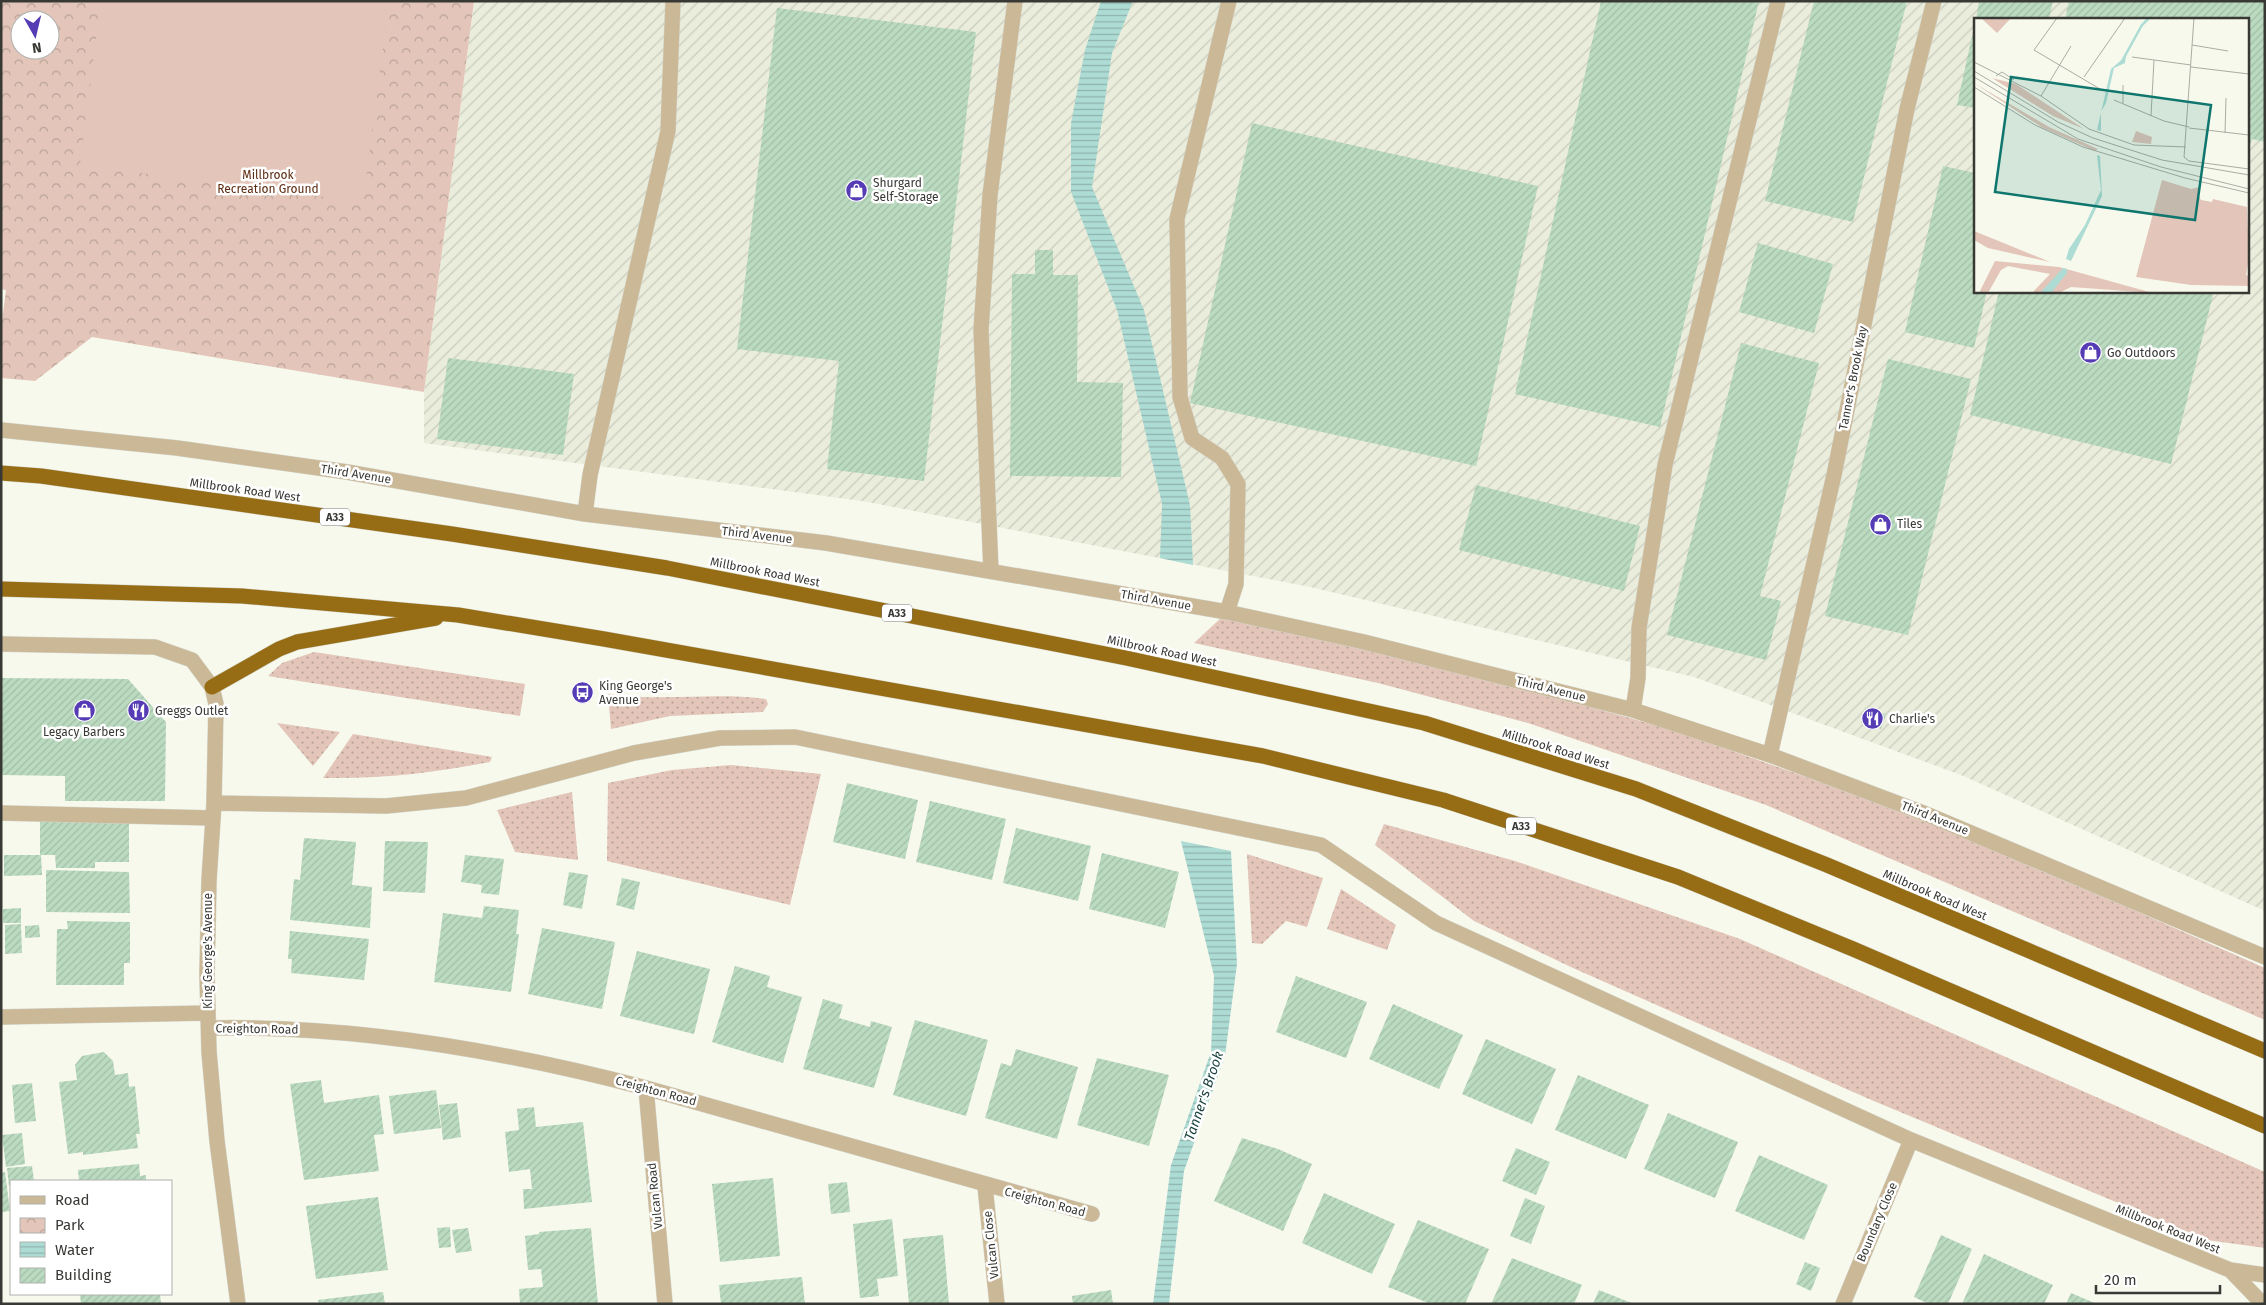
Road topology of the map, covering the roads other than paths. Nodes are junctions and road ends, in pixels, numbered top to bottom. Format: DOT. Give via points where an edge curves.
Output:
graph roads {
  1 [pos="673,1"];
  2 [pos="1015,1"];
  3 [pos="1229,1"];
  4 [pos="1778,1"];
  5 [pos="1934,1"];
  6 [pos="1,430"];
  7 [pos="1,473"];
  8 [pos="585,514"];
  9 [pos="991,571"];
  10 [pos="1,589"];
  11 [pos="1227,612"];
  12 [pos="458,615"];
  13 [pos="1,644"];
  14 [pos="212,687"];
  15 [pos="1633,710"];
  16 [pos="1770,755"];
  17 [pos="213,811"];
  18 [pos="1,813"];
  19 [pos="2265,957"];
  20 [pos="1,1017"];
  21 [pos="208,1020"];
  22 [pos="2265,1051"];
  23 [pos="646,1088"];
  24 [pos="2265,1126"];
  25 [pos="1910,1140"];
  26 [pos="985,1186"];
  27 [pos="1092,1214"];
  28 [pos="2230,1270"];
  29 [pos="2265,1274"];
  30 [pos="2265,1302"];
  31 [pos="238,1304"];
  32 [pos="665,1304"];
  33 [pos="996,1304"];
  34 [pos="1842,1304"];
  1 -- 8 [label="street" via="668,131 590,475"];
  2 -- 9 [label="street" via="990,195 981,330"];
  3 -- 11 [label="street" via="1177,219 1180,397 1192,438 1222,458 1238,484 1236,584"];
  4 -- 15 [label="street" via="1665,465 1639,628 1638,678"];
  5 -- 16 [label="street, Tanner's Brook Way" via="1907,109 1834,475"];
  6 -- 8 [label="street, Third Avenue" via="177,448 347,472"];
  7 -- 22 [label="highway, Millbrook Road West / A33" via="452,534 667,568 1126,658 1424,723 1636,789 1828,865"];
  8 -- 9 [label="street, Third Avenue" via="826,543"];
  9 -- 11 [label="street, Third Avenue"];
  10 -- 12 [label="highway, A33" via="242,596"];
  11 -- 15 [label="street, Third Avenue" via="1364,642"];
  12 -- 14 [label="highway" via="296,642"];
  12 -- 24 [label="highway, A33" via="604,638 1263,756 1443,800 1678,877"];
  13 -- 14 [label="street" via="155,647 192,660"];
  14 -- 17 [label="street, King George's Avenue" via="216,704"];
  15 -- 16 [label="street, Third Avenue"];
  16 -- 19 [label="street, Third Avenue" via="1926,814"];
  17 -- 18 [label="street, Millbrook Road West"];
  17 -- 21 [label="street, King George's Avenue" via="208,880"];
  17 -- 25 [label="street, Millbrook Road West" via="386,806 466,798 634,753 720,738 796,737 1321,845 1436,923"];
  20 -- 21 [label="street, Creighton Road"];
  21 -- 23 [label="street, Creighton Road" via="409,1040 492,1052"];
  21 -- 31 [label="street, King George's Avenue" via="217,1141"];
  23 -- 26 [label="street, Creighton Road"];
  23 -- 32 [label="street, Vulcan Road"];
  25 -- 28 [label="street, Millbrook Road West"];
  25 -- 34 [label="street, Boundary Close"];
  26 -- 27 [label="street, Creighton Road"];
  26 -- 33 [label="street, Vulcan Close"];
  28 -- 29 [label="street, Millbrook Road West"];
  28 -- 30 [label="street" via="2259,1300"];
}
